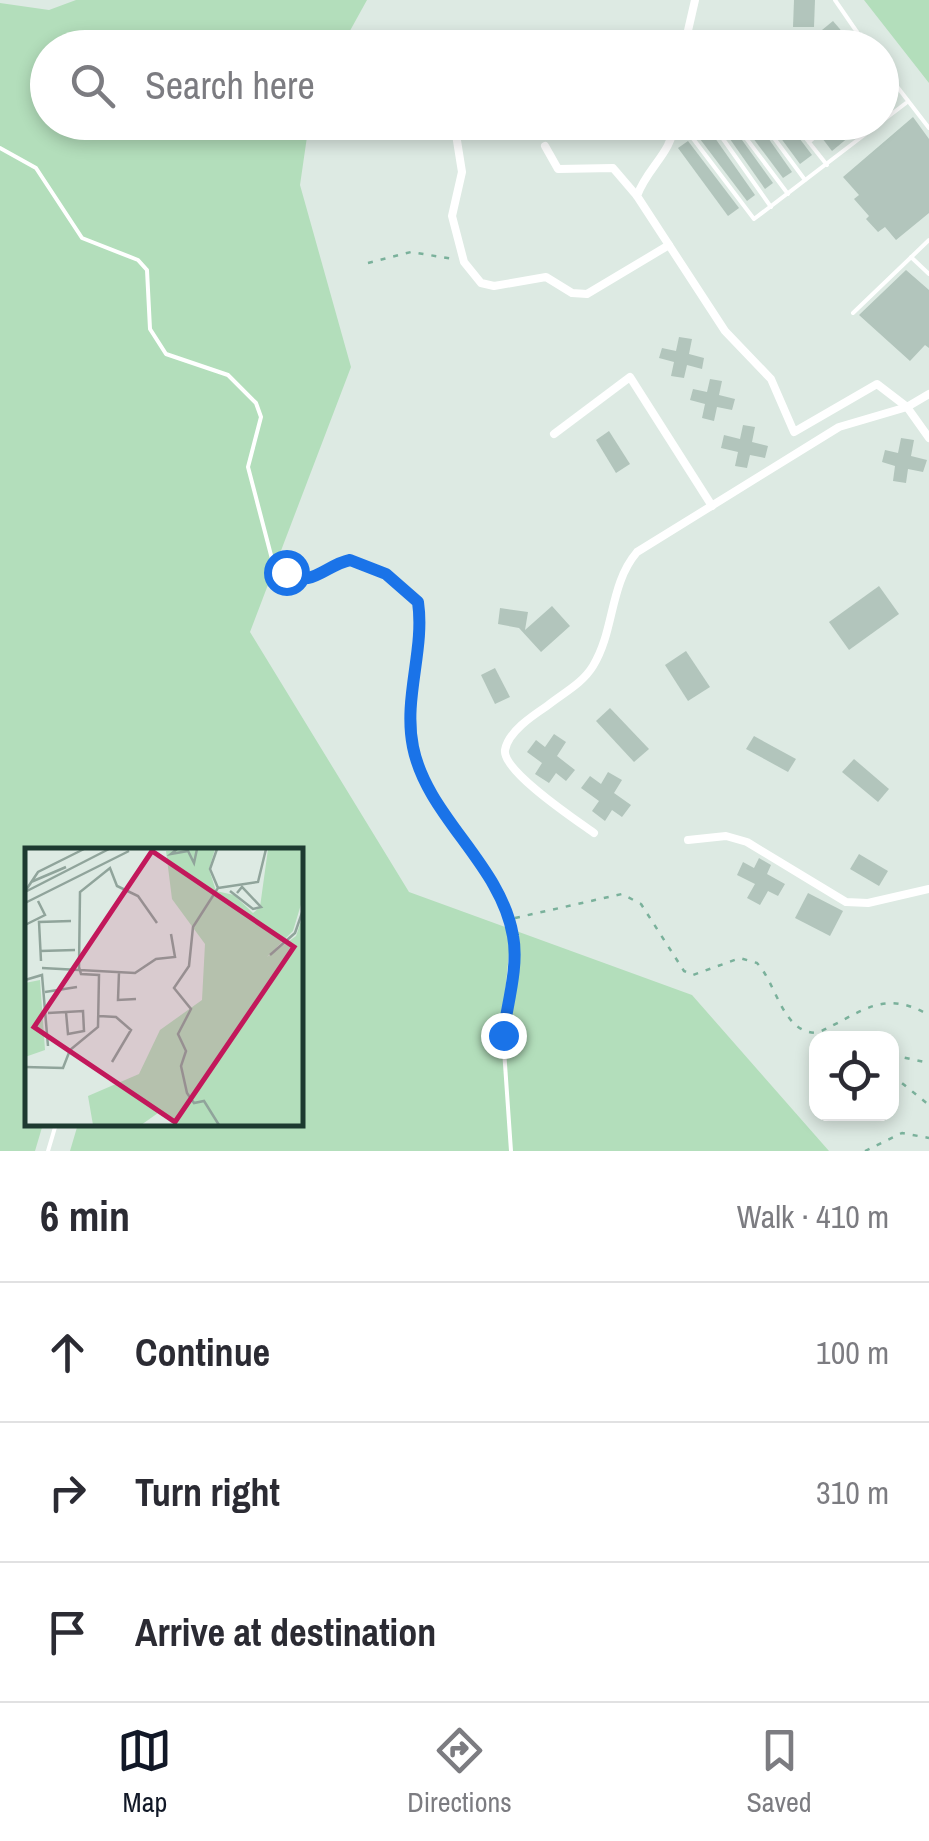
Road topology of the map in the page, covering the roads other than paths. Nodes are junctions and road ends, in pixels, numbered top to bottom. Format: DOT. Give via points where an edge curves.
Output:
graph roads {
  1 [pos="694,0"];
  2 [pos="835,0"];
  3 [pos="688,30"];
  4 [pos="856,30"];
  5 [pos="899,93"];
  6 [pos="906,104"];
  7 [pos="899,109"];
  8 [pos="929,128"];
  9 [pos="457,140"];
  10 [pos="671,140"];
  11 [pos="694,140"];
  12 [pos="724,140"];
  13 [pos="748,140"];
  14 [pos="776,140"];
  15 [pos="810,140"];
  16 [pos="860,140"];
  17 [pos="808,142"];
  18 [pos="544,146"];
  19 [pos="0,148"];
  20 [pos="826,166"];
  21 [pos="806,180"];
  22 [pos="788,194"];
  23 [pos="637,196"];
  24 [pos="771,206"];
  25 [pos="929,240"];
  26 [pos="669,245"];
  27 [pos="911,258"];
  28 [pos="929,274"];
  29 [pos="854,313"];
  30 [pos="929,394"];
  31 [pos="907,407"];
  32 [pos="554,434"];
  33 [pos="929,438"];
  34 [pos="712,506"];
  35 [pos="594,833"];
  36 [pos="688,840"];
  37 [pos="929,889"];
  38 [pos="55,1126"];
  39 [pos="48,1151"];
  40 [pos="510,1151"];
  1 -- 3 [label="street"];
  2 -- 4 [label="lane"];
  5 -- 6 [label="lane"];
  6 -- 7 [label="lane"];
  6 -- 8 [label="lane"];
  9 -- 26 [label="street" via="462,172 452,216 464,262 481,283 546,277 587,294"];
  10 -- 23 [label="street"];
  11 -- 24 [label="lane" via="754,220"];
  12 -- 24 [label="lane"];
  13 -- 22 [label="lane"];
  14 -- 21 [label="lane"];
  15 -- 17 [label="lane"];
  16 -- 20 [label="lane"];
  17 -- 20 [label="lane"];
  18 -- 23 [label="street" via="558,169 614,168"];
  19 -- 40 [label="lane" via="36,168 82,238 147,270 150,328 166,354 228,375 256,403 261,417 248,468 272,559 297,580 350,560 386,574 418,602 412,746 487,876 514,944 503,1035"];
  20 -- 21 [label="lane"];
  21 -- 22 [label="lane"];
  22 -- 24 [label="lane"];
  23 -- 26 [label="street"];
  25 -- 27 [label="lane"];
  26 -- 31 [label="street" via="724,331 771,380 794,432 877,384"];
  27 -- 28 [label="lane"];
  27 -- 29 [label="lane"];
  30 -- 31 [label="street"];
  31 -- 33 [label="street"];
  31 -- 34 [label="street" via="840,427"];
  32 -- 34 [label="street" via="630,377"];
  34 -- 35 [label="street" via="637,552 621,570 604,650 586,678 522,724 505,746 515,772"];
  36 -- 37 [label="street" via="726,836 747,842 846,902"];
  38 -- 39 [label="lane"];
}
